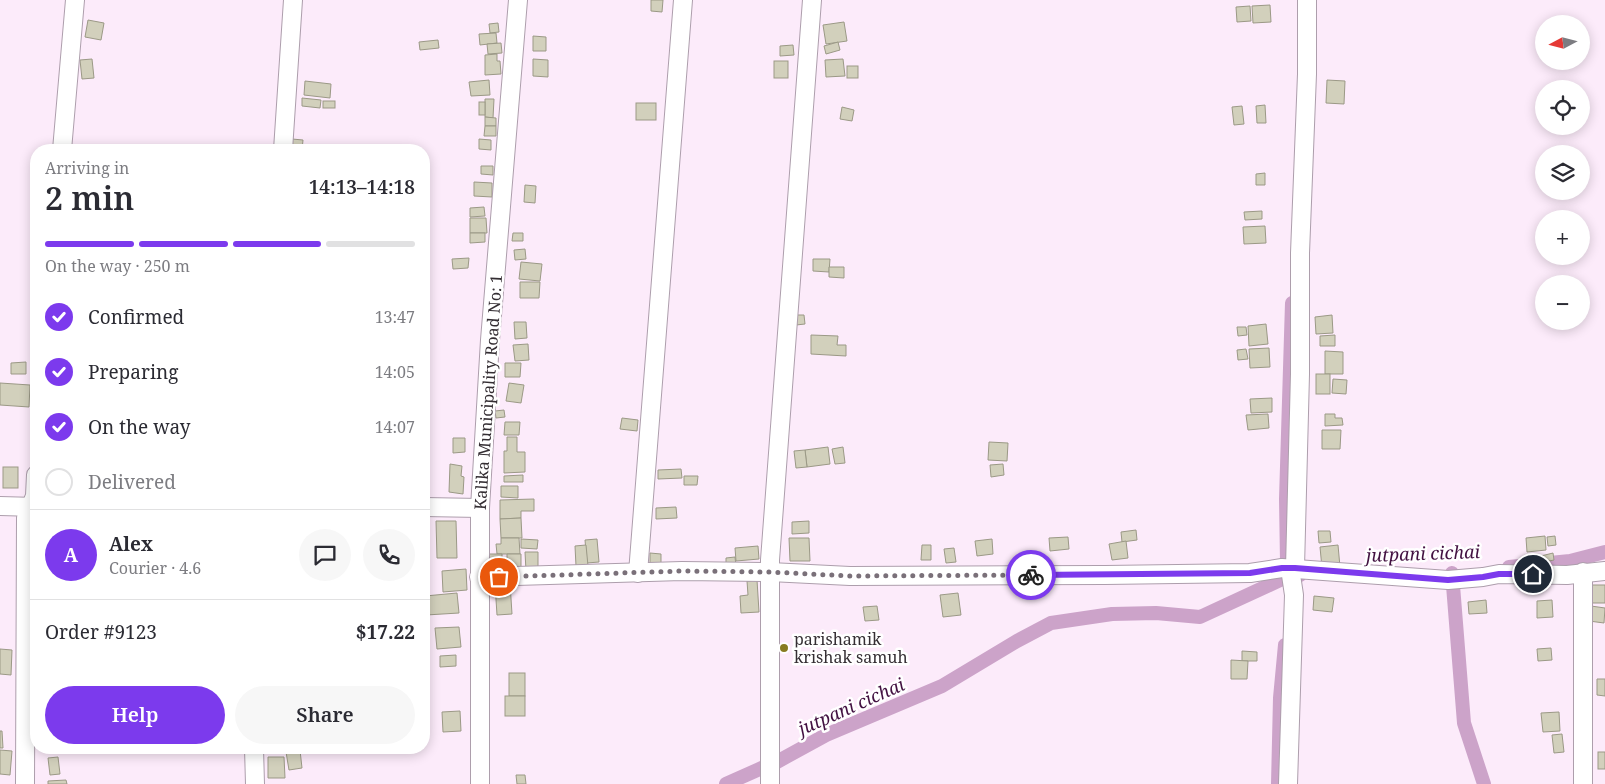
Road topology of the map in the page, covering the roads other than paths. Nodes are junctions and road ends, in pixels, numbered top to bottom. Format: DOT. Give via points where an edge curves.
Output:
graph roads {
  1 [pos="75,0"];
  2 [pos="293,0"];
  3 [pos="518,0"];
  4 [pos="682,0"];
  5 [pos="812,0"];
  6 [pos="1307,0"];
  7 [pos="63,144"];
  8 [pos="283,144"];
  9 [pos="0,506"];
  10 [pos="30,507"];
  11 [pos="430,507"];
  12 [pos="480,508"];
  13 [pos="30,512"];
  14 [pos="1289,568"];
  15 [pos="1605,571"];
  16 [pos="638,572"];
  17 [pos="770,572"];
  18 [pos="1584,572"];
  19 [pos="479,577"];
  20 [pos="254,754"];
  21 [pos="25,784"];
  22 [pos="254,784"];
  23 [pos="480,784"];
  24 [pos="770,784"];
  25 [pos="1288,784"];
  26 [pos="1583,784"];
  1 -- 7 [label="street"];
  2 -- 8 [label="street"];
  3 -- 12 [label="street, Kalika Municipality Road No: 1" via="490,340"];
  4 -- 16 [label="street"];
  5 -- 17 [label="street"];
  6 -- 14 [label="street" via="1300,374"];
  9 -- 10 [label="street"];
  11 -- 12 [label="street"];
  12 -- 19 [label="street, Kalika Municipality Road No: 1"];
  13 -- 21 [label="street" via="26,518"];
  14 -- 17 [label="street" via="1250,573 1105,575 850,576"];
  14 -- 18 [label="street" via="1448,580"];
  14 -- 25 [label="street" via="1294,594"];
  15 -- 18 [label="street"];
  16 -- 17 [label="street"];
  16 -- 19 [label="street"];
  17 -- 24 [label="street"];
  18 -- 26 [label="street"];
  19 -- 23 [label="street, Kalika Municipality Road No: 1"];
  20 -- 22 [label="street"];
}
